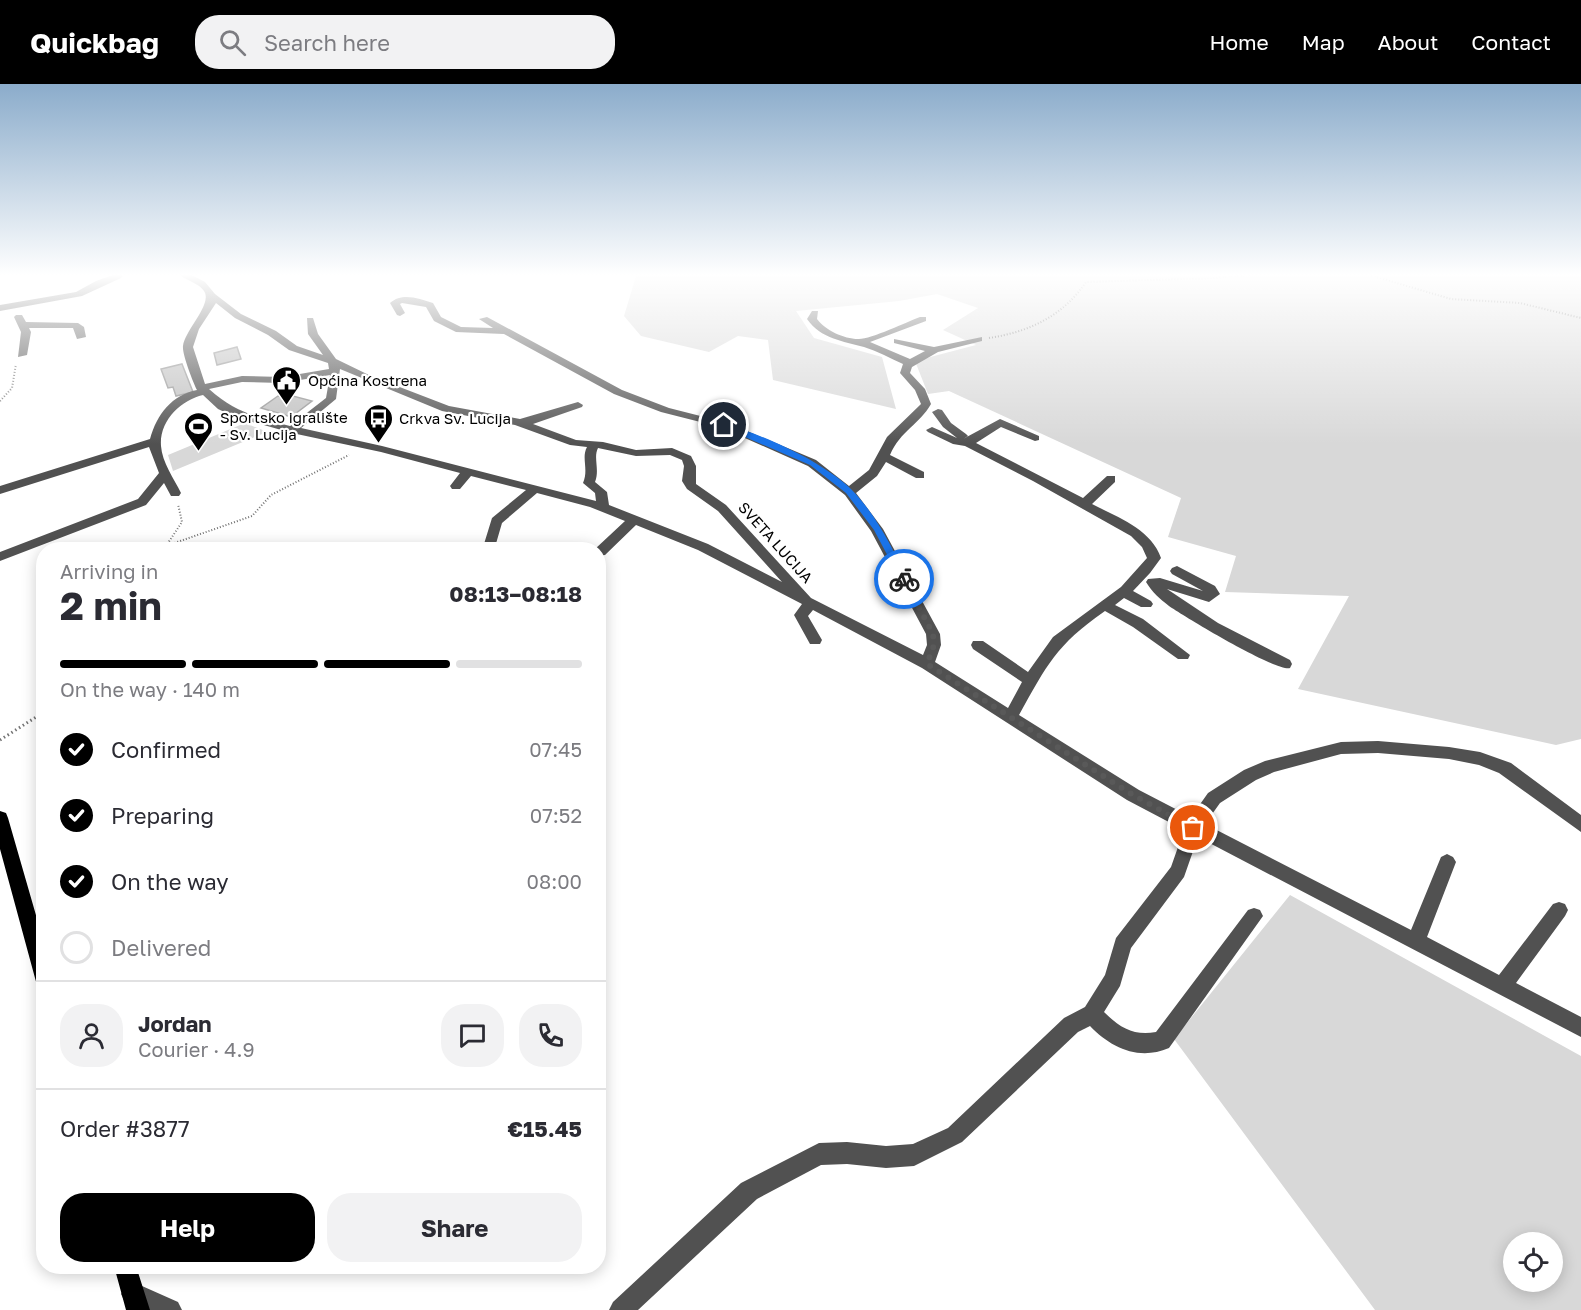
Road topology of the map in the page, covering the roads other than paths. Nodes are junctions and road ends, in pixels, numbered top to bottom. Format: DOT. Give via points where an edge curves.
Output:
graph roads {
  1 [pos="25,330"];
  2 [pos="80,330"];
  3 [pos="194,330"];
  4 [pos="266,330"];
  5 [pos="312,330"];
  6 [pos="469,330"];
  7 [pos="823,330"];
  8 [pos="893,330"];
  9 [pos="504,331"];
  10 [pos="81,337"];
  11 [pos="978,339"];
  12 [pos="898,341"];
  13 [pos="859,343"];
  14 [pos="934,350"];
  15 [pos="22,355"];
  16 [pos="910,363"];
  17 [pos="334,366"];
  18 [pos="203,390"];
  19 [pos="578,405"];
  20 [pos="938,412"];
  21 [pos="518,422"];
  22 [pos="292,430"];
  23 [pos="932,430"];
  24 [pos="1035,438"];
  25 [pos="155,441"];
  26 [pos="968,443"];
  27 [pos="595,444"];
  28 [pos="884,456"];
  29 [pos="468,471"];
  30 [pos="165,473"];
  31 [pos="920,475"];
  32 [pos="1113,484"];
  33 [pos="456,486"];
  34 [pos="0,489"];
  35 [pos="535,489"];
  36 [pos="849,492"];
  37 [pos="175,494"];
  38 [pos="1087,506"];
  39 [pos="603,507"];
  40 [pos="635,519"];
  41 [pos="39,542"];
  42 [pos="491,542"];
  43 [pos="36,543"];
  44 [pos="606,546"];
  45 [pos="0,557"];
  46 [pos="1177,571"];
  47 [pos="1139,576"];
  48 [pos="1153,582"];
  49 [pos="1123,592"];
  50 [pos="1146,604"];
  51 [pos="810,605"];
  52 [pos="1105,605"];
  53 [pos="815,640"];
  54 [pos="978,645"];
  55 [pos="1183,655"];
  56 [pos="927,664"];
  57 [pos="1286,664"];
  58 [pos="1030,681"];
  59 [pos="1011,716"];
  60 [pos="0,818"];
  61 [pos="1581,825"];
  62 [pos="1193,828"];
  63 [pos="1447,862"];
  64 [pos="1559,910"];
  65 [pos="1254,916"];
  66 [pos="1416,941"];
  67 [pos="36,949"];
  68 [pos="1503,985"];
  69 [pos="1092,1014"];
  70 [pos="1581,1027"];
  71 [pos="127,1274"];
  72 [pos="136,1302"];
  73 [pos="170,1310"];
  74 [pos="621,1310"];
  1 -- 15 [label="street"];
  2 -- 10 [label="street"];
  3 -- 18 [label="street" via="188,347"];
  4 -- 17 [label="street, SVETA LUCIJA" via="293,348"];
  5 -- 17 [label="street, SVETA LUCIJA"];
  6 -- 9 [label="street"];
  7 -- 13 [label="street"];
  8 -- 13 [label="street"];
  9 -- 36 [label="street" via="618,392 665,410 724,425 796,455"];
  11 -- 14 [label="street"];
  12 -- 14 [label="street"];
  13 -- 16 [label="street"];
  14 -- 16 [label="street"];
  16 -- 28 [label="street" via="905,373 920,389 926,404 891,439"];
  17 -- 18 [label="street" via="282,380 242,379"];
  17 -- 21 [label="street, SVETA LUCIJA" via="446,409"];
  17 -- 22 [label="street" via="328,404"];
  18 -- 22 [label="street, SVETA LUCIJA" via="238,416"];
  18 -- 25 [label="street" via="181,398 172,407"];
  19 -- 21 [label="street"];
  20 -- 26 [label="street"];
  21 -- 27 [label="street, SVETA LUCIJA" via="574,444"];
  22 -- 29 [label="street, SVETA LUCIJA"];
  23 -- 26 [label="street"];
  24 -- 26 [label="street" via="1000,422"];
  25 -- 30 [label="street"];
  25 -- 34 [label="street"];
  26 -- 38 [label="street"];
  27 -- 39 [label="street" via="590,453 593,473 589,483 601,492"];
  27 -- 51 [label="street, SVETA LUCIJA" via="636,453 681,454 690,466 691,486 722,508"];
  28 -- 31 [label="street"];
  28 -- 36 [label="street" via="873,473"];
  29 -- 33 [label="street"];
  29 -- 35 [label="street, SVETA LUCIJA"];
  30 -- 37 [label="street"];
  30 -- 41 [label="street" via="142,502"];
  32 -- 38 [label="street"];
  35 -- 39 [label="street, SVETA LUCIJA"];
  35 -- 42 [label="street" via="496,521"];
  36 -- 56 [label="street" via="878,529 933,634 934,645"];
  38 -- 47 [label="street" via="1146,542 1154,558"];
  39 -- 40 [label="street, SVETA LUCIJA"];
  40 -- 44 [label="street"];
  40 -- 51 [label="street, SVETA LUCIJA" via="703,547"];
  43 -- 45 [label="street"];
  46 -- 48 [label="street" via="1213,594 1198,596"];
  47 -- 48 [label="street"];
  47 -- 49 [label="street"];
  48 -- 57 [label="street" via="1209,623"];
  49 -- 50 [label="street"];
  49 -- 52 [label="street"];
  51 -- 53 [label="street" via="801,615"];
  51 -- 56 [label="street, SVETA LUCIJA"];
  52 -- 55 [label="street"];
  52 -- 58 [label="street" via="1046,652"];
  54 -- 58 [label="street"];
  56 -- 59 [label="street, SVETA LUCIJA"];
  58 -- 59 [label="street"];
  59 -- 62 [label="street, SVETA LUCIJA" via="1133,795"];
  60 -- 67 [label="main road"];
  61 -- 62 [label="street" via="1505,768 1449,753 1378,747 1317,753 1250,775 1215,798"];
  62 -- 66 [label="street, SVETA LUCIJA"];
  62 -- 69 [label="street" via="1178,872 1124,944 1113,979"];
  63 -- 66 [label="street"];
  64 -- 68 [label="street"];
  65 -- 69 [label="street" via="1162,1041 1144,1046 1122,1041"];
  66 -- 68 [label="street, SVETA LUCIJA"];
  68 -- 70 [label="street, SVETA LUCIJA"];
  69 -- 74 [label="street" via="1071,1025 955,1135 914,1155 819,1154 749,1191"];
  71 -- 72 [label="main road"];
  72 -- 73 [label="street"];
}
